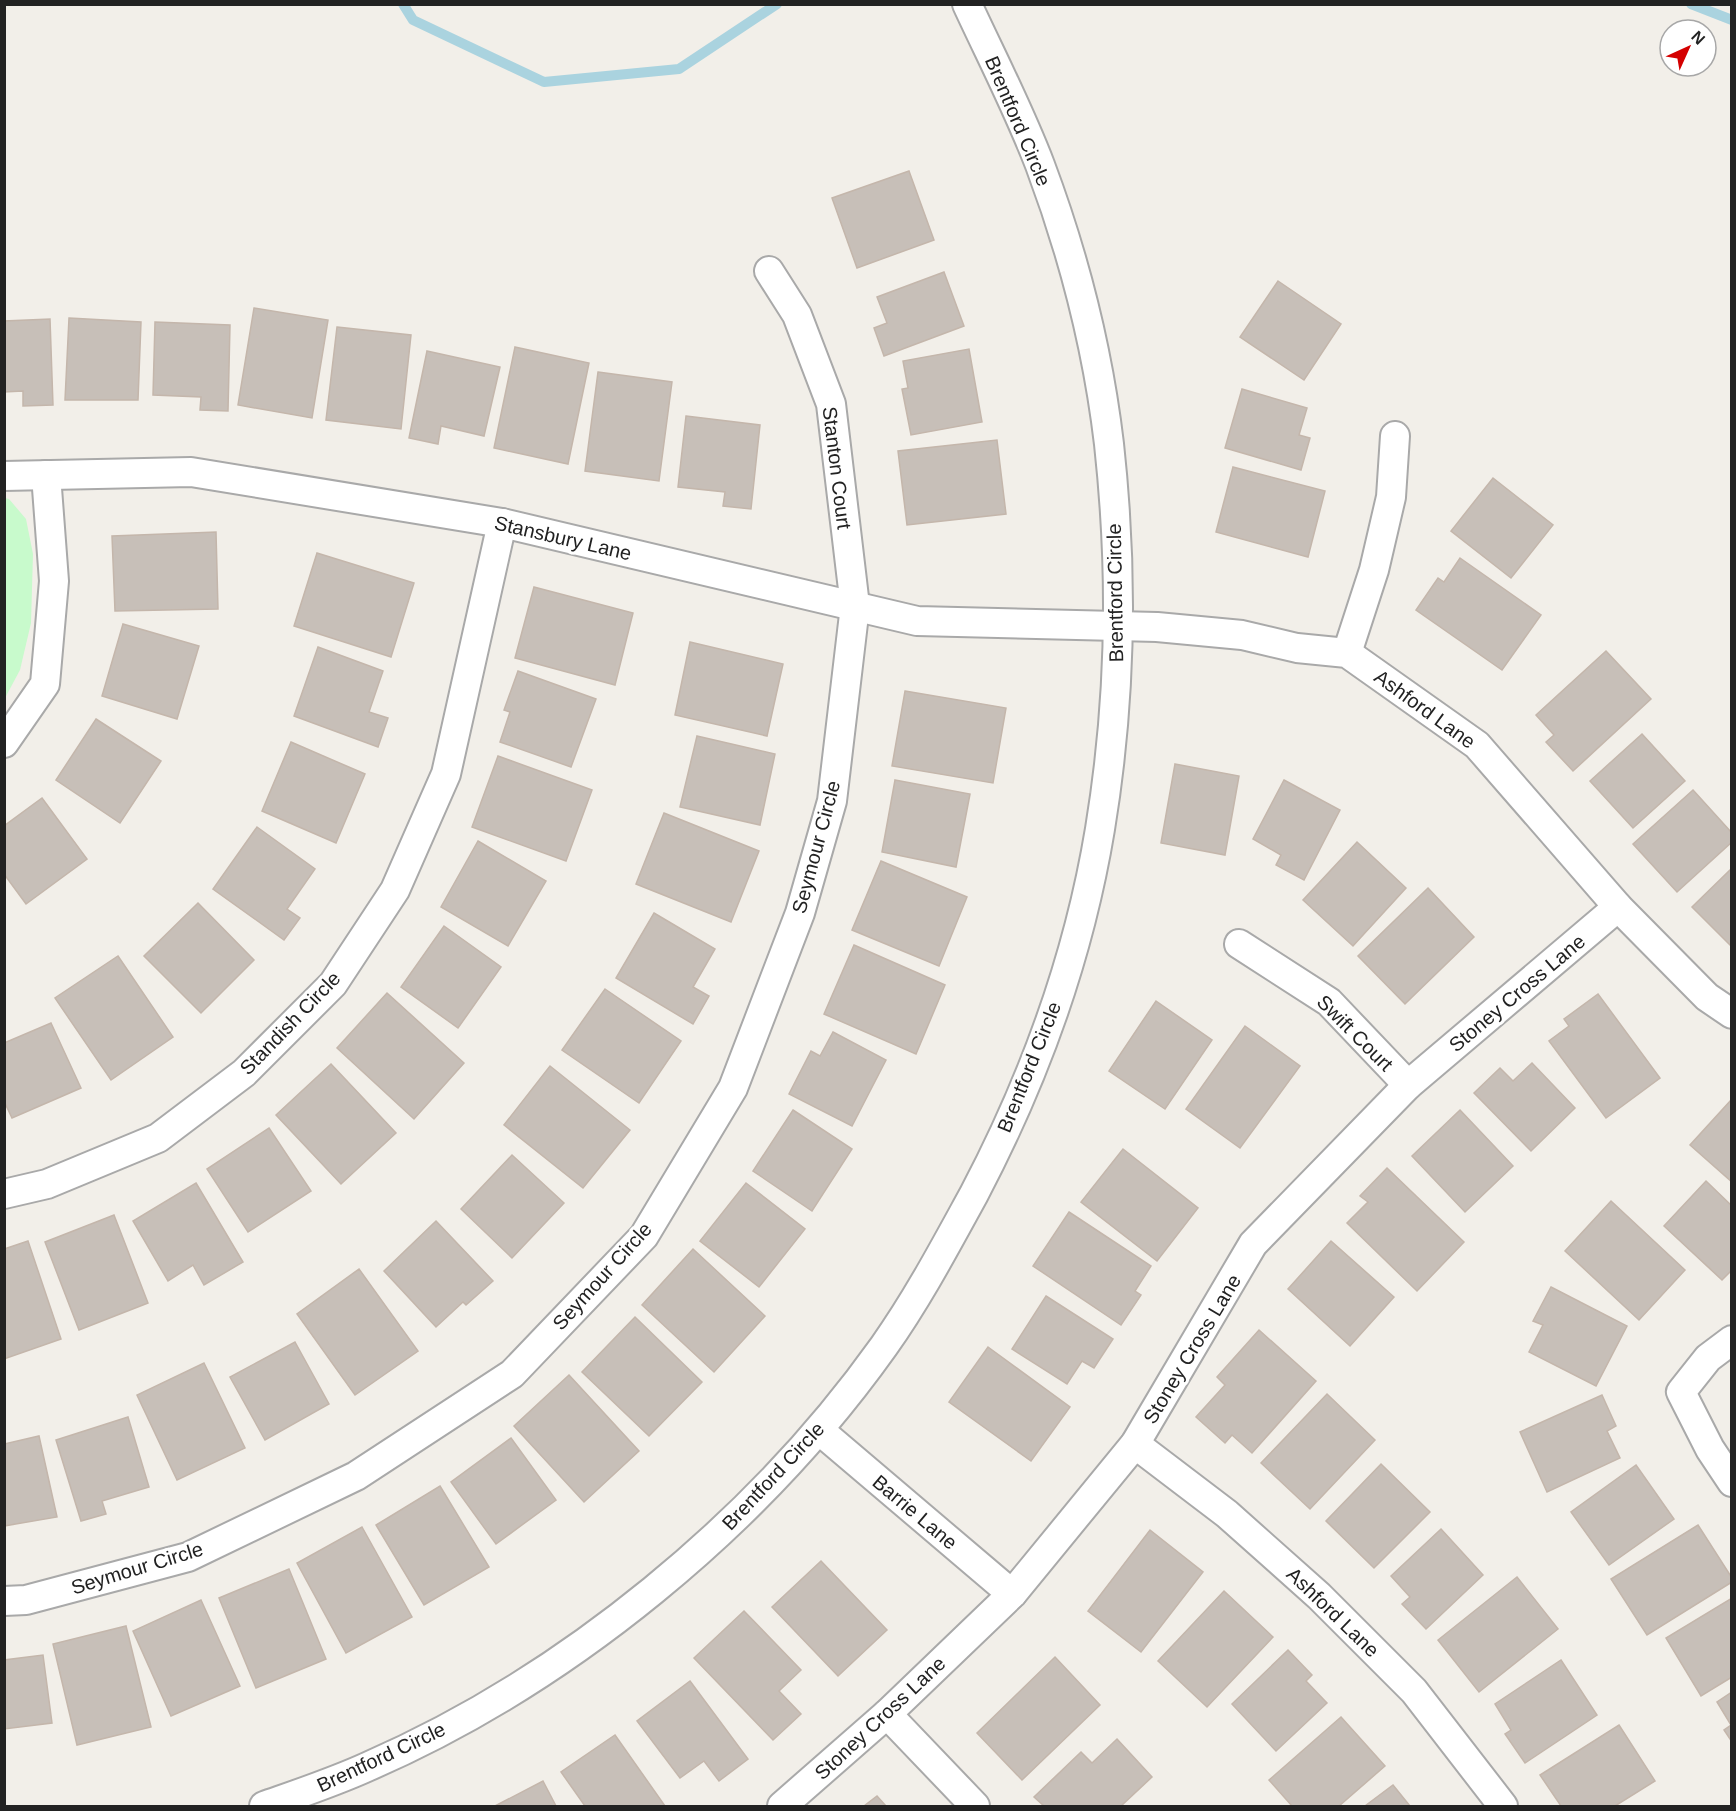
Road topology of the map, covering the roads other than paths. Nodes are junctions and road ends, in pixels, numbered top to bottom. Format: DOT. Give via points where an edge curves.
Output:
graph roads {
  1 [pos="967,4"];
  2 [pos="769,271"];
  3 [pos="1395,436"];
  4 [pos="46,475"];
  5 [pos="4,476"];
  6 [pos="502,523"];
  7 [pos="855,606"];
  8 [pos="1118,626"];
  9 [pos="1347,653"];
  10 [pos="4,743"];
  11 [pos="1618,907"];
  12 [pos="1239,945"];
  13 [pos="1731,1014"];
  14 [pos="1407,1085"];
  15 [pos="4,1194"];
  16 [pos="1731,1340"];
  17 [pos="819,1430"];
  18 [pos="1135,1444"];
  19 [pos="1731,1482"];
  20 [pos="1012,1594"];
  21 [pos="4,1601"];
  22 [pos="887,1714"];
  23 [pos="264,1806"];
  24 [pos="782,1806"];
  25 [pos="975,1806"];
  26 [pos="1503,1806"];
  1 -- 8 [label="street, Brentford Circle" via="1040,166 1071,262 1108,441"];
  2 -- 7 [label="street, Stanton Court" via="797,315 831,404"];
  3 -- 9 [label="street" via="1388,508 1374,570"];
  4 -- 5 [label="street, Stansbury Lane"];
  4 -- 6 [label="street, Stansbury Lane" via="191,472"];
  4 -- 10 [label="street" via="54,581 45,684"];
  6 -- 7 [label="street, Stansbury Lane"];
  6 -- 15 [label="street, Standish Circle" via="446,774 395,890 333,984 244,1073 158,1138 47,1184"];
  7 -- 8 [label="street, Stansbury Lane" via="917,621"];
  7 -- 21 [label="street, Seymour Circle" via="832,801 800,913 733,1088 644,1236 512,1374 356,1476 188,1557 26,1600"];
  8 -- 9 [label="street, Ashford Lane" via="1242,635 1297,648"];
  8 -- 17 [label="street, Brentford Circle" via="1116,685 1099,836 1053,1013 1016,1107 943,1252 885,1344"];
  9 -- 11 [label="street, Ashford Lane" via="1477,745"];
  11 -- 13 [label="street, Ashford Lane" via="1707,997"];
  11 -- 14 [label="street, Stoney Cross Lane"];
  12 -- 14 [label="street, Swift Court" via="1329,1002"];
  14 -- 18 [label="street, Stoney Cross Lane" via="1254,1244"];
  16 -- 19 [label="street" via="1708,1358 1681,1392"];
  17 -- 20 [label="street, Barrie Lane"];
  17 -- 23 [label="street, Brentford Circle" via="703,1549 617,1618 535,1675 455,1723 368,1767"];
  18 -- 20 [label="street, Stoney Cross Lane"];
  18 -- 26 [label="street, Ashford Lane" via="1227,1514 1319,1596 1414,1691"];
  20 -- 22 [label="street, Stoney Cross Lane"];
  22 -- 24 [label="street, Stoney Cross Lane"];
  22 -- 25 [label="street"];
}
